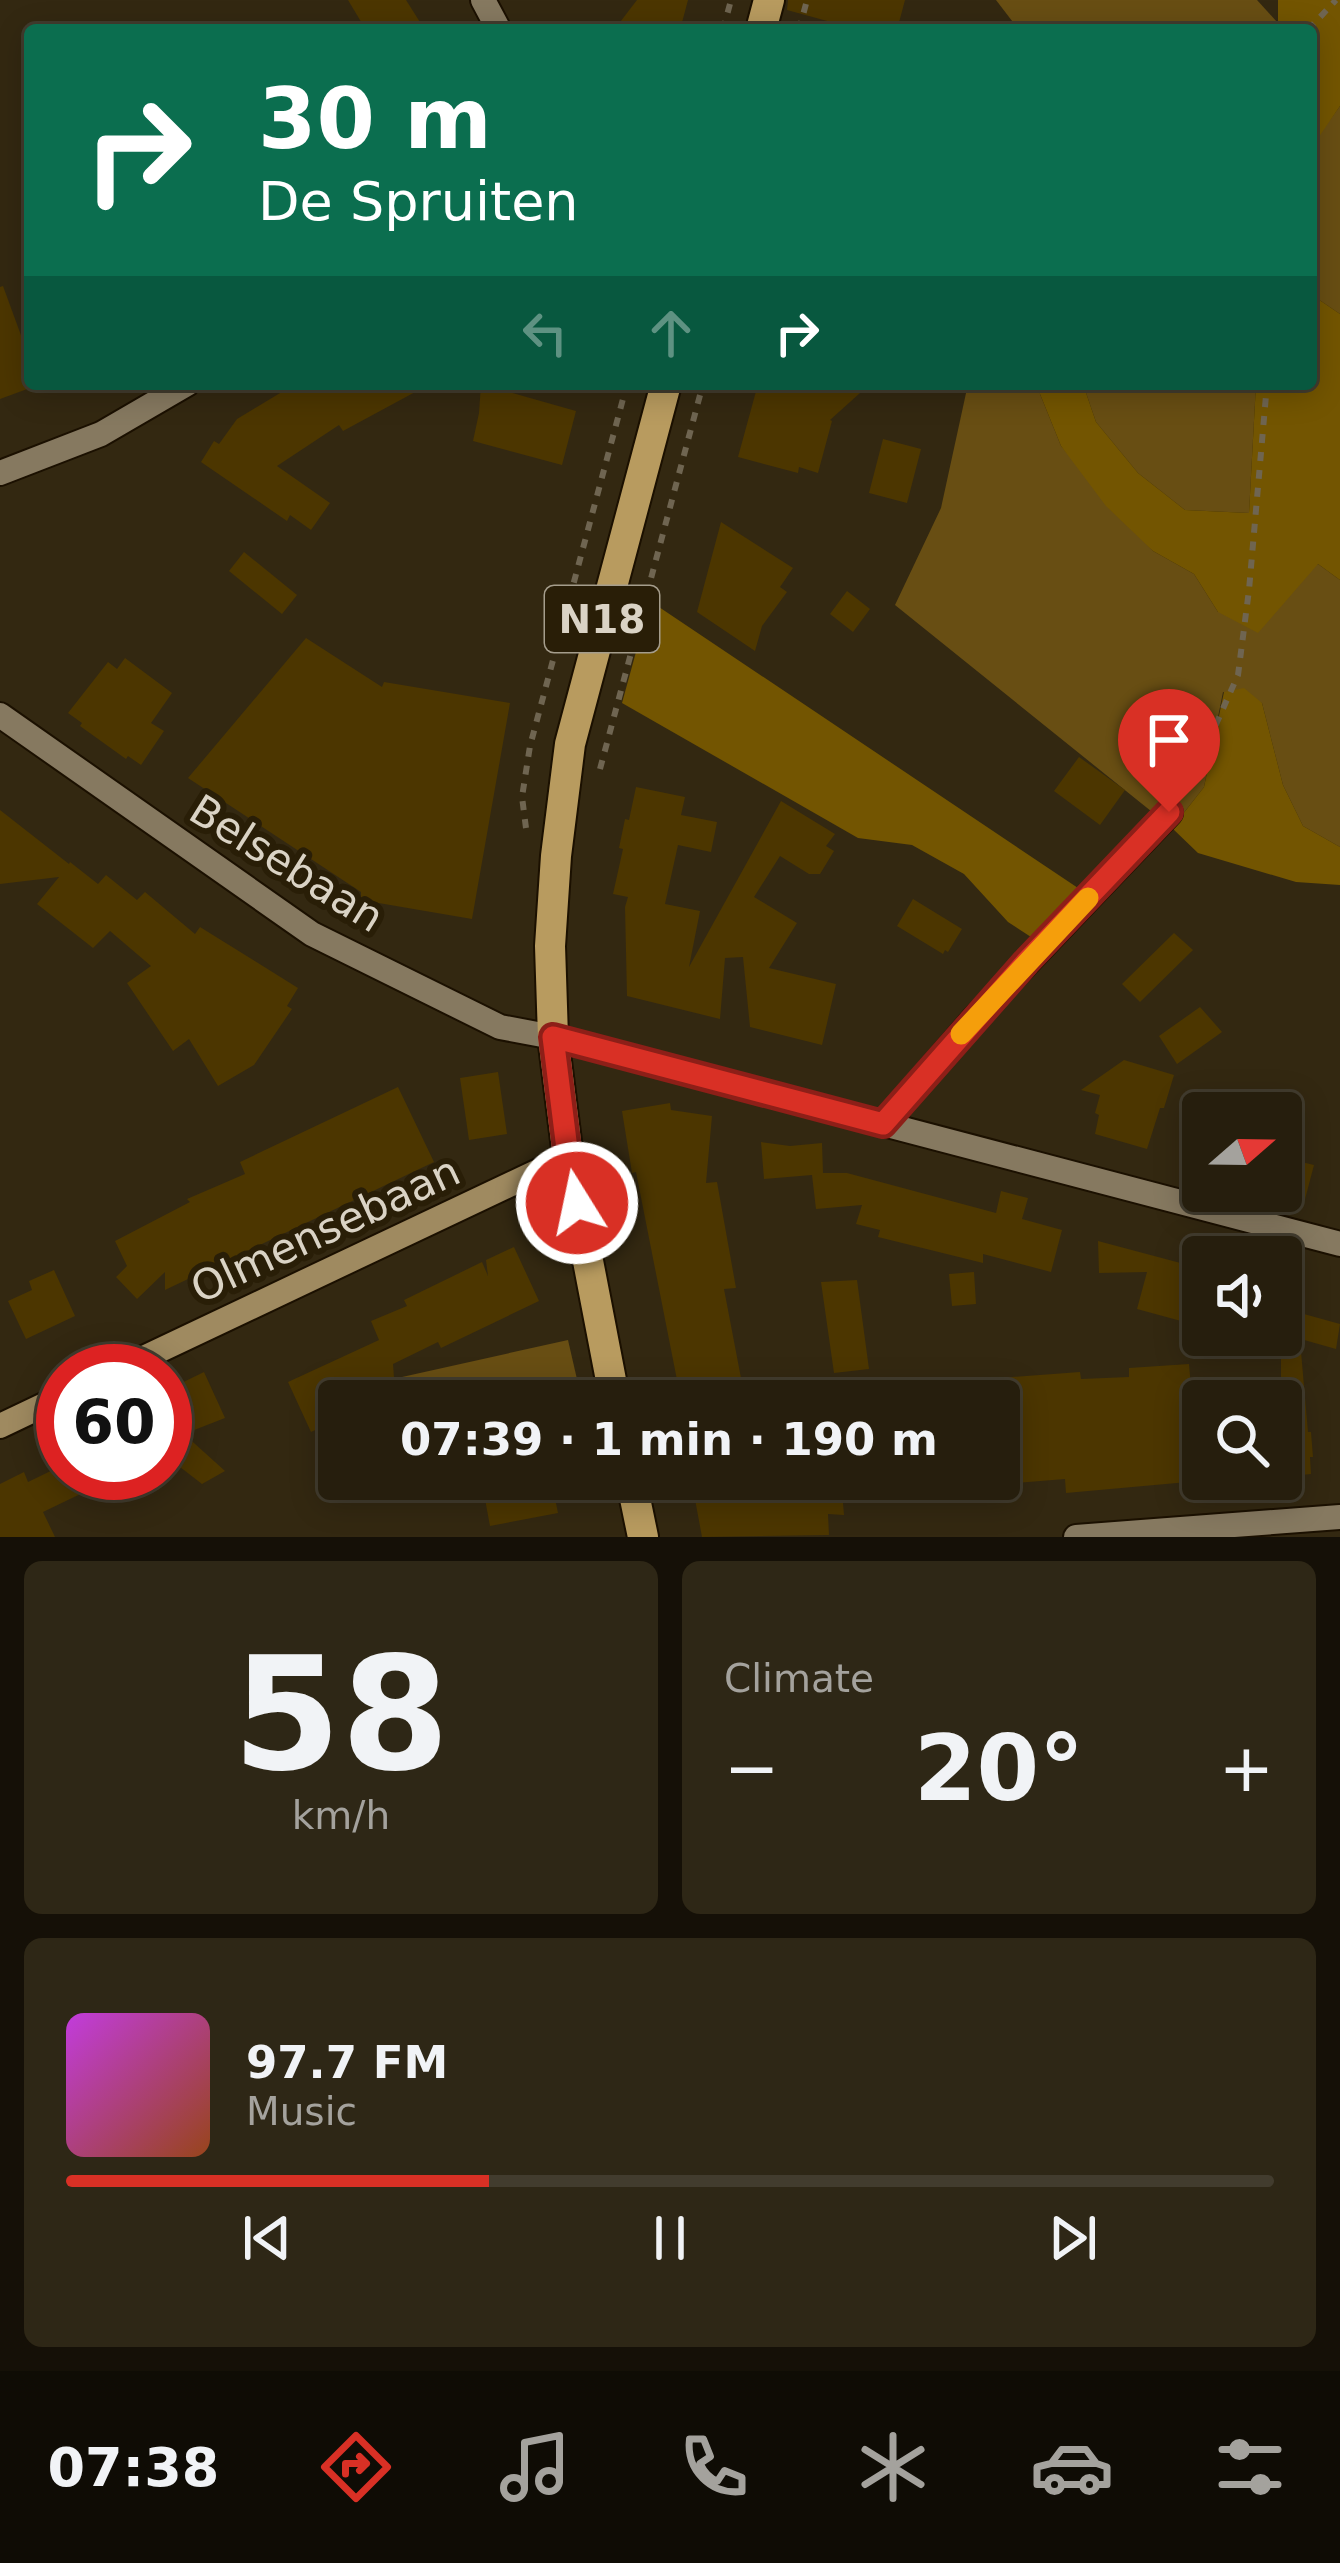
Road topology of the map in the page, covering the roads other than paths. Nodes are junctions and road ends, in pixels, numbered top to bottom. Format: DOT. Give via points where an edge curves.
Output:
graph roads {
  1 [pos="177,390"];
  2 [pos="664,390"];
  3 [pos="0,473"];
  4 [pos="0,715"];
  5 [pos="1169,812"];
  6 [pos="553,1037"];
  7 [pos="883,1124"];
  8 [pos="568,1157"];
  9 [pos="1340,1244"];
  10 [pos="173,1344"];
  11 [pos="611,1380"];
  12 [pos="36,1409"];
  13 [pos="0,1426"];
  14 [pos="635,1500"];
  15 [pos="1340,1517"];
  16 [pos="643,1537"];
  17 [pos="1076,1537"];
  1 -- 3 [label="street" via="100,434"];
  2 -- 6 [label="main road, N18" via="570,744 551,923"];
  4 -- 6 [label="street, Belsebaan" via="311,934 500,1027"];
  5 -- 7 [label="street"];
  6 -- 7 [label="street, Belsebaan"];
  6 -- 8 [label="main road, N18"];
  7 -- 9 [label="street, Belsebaan"];
  8 -- 10 [label="street, Olmensebaan"];
  8 -- 11 [label="main road, N18"];
  12 -- 13 [label="street"];
  14 -- 16 [label="main road"];
  15 -- 17 [label="street"];
}
